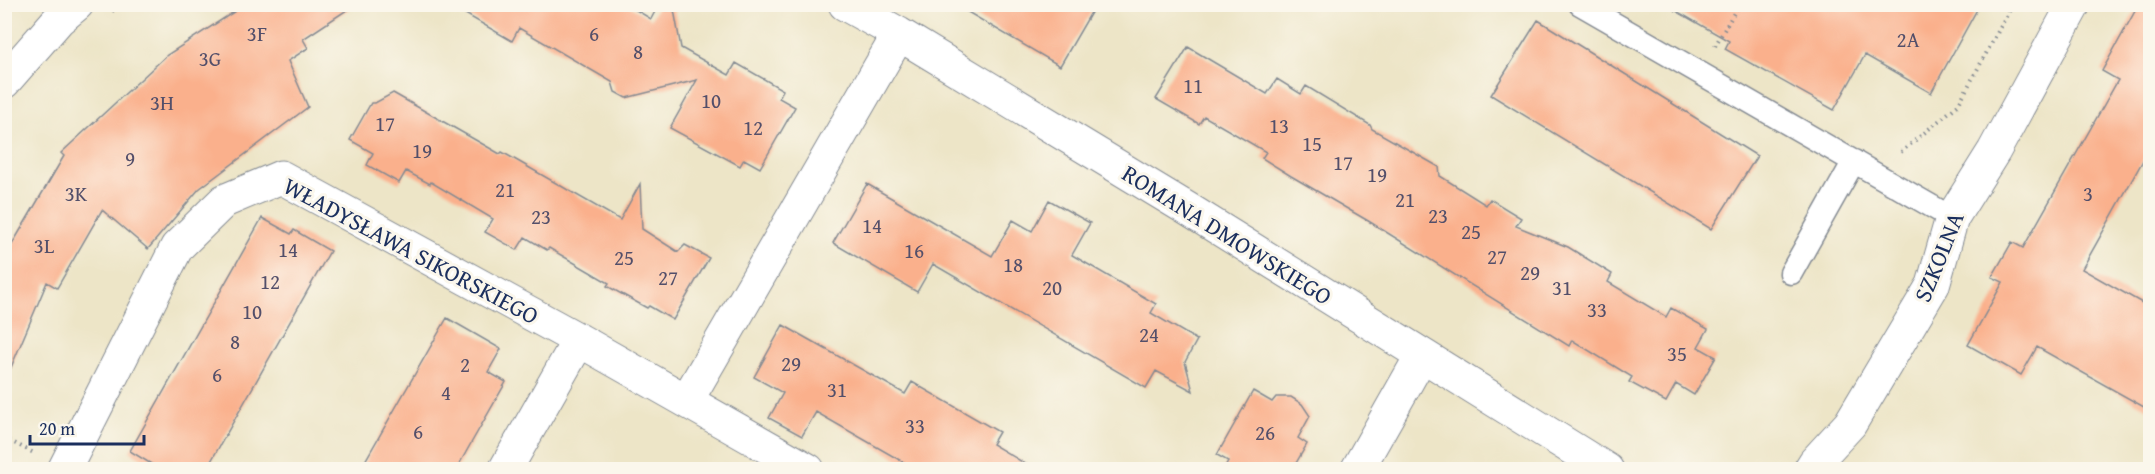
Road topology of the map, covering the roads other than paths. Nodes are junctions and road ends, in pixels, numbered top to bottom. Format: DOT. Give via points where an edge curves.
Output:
graph roads {
  1 [pos="77,4"];
  2 [pos="845,4"];
  3 [pos="1580,4"];
  4 [pos="2074,4"];
  5 [pos="899,34"];
  6 [pos="4,82"];
  7 [pos="1854,161"];
  8 [pos="1952,218"];
  9 [pos="1791,273"];
  10 [pos="579,340"];
  11 [pos="1422,355"];
  12 [pos="687,400"];
  13 [pos="64,470"];
  14 [pos="505,470"];
  15 [pos="808,470"];
  16 [pos="1357,470"];
  17 [pos="1607,470"];
  18 [pos="1810,470"];
  1 -- 6 [label="street"];
  2 -- 5 [label="street, ROMANA DMOWSKIEGO"];
  3 -- 7 [label="lane"];
  4 -- 8 [label="street, SZKOLNA" via="1994,151"];
  5 -- 11 [label="street, ROMANA DMOWSKIEGO"];
  5 -- 12 [label="street"];
  7 -- 8 [label="lane"];
  7 -- 9 [label="lane"];
  8 -- 18 [label="street, SZKOLNA" via="1933,285 1850,423"];
  10 -- 12 [label="street, WŁADYSŁAWA SIKORSKIEGO"];
  10 -- 13 [label="street, WŁADYSŁAWA SIKORSKIEGO" via="281,177 224,201 177,247"];
  10 -- 14 [label="street"];
  11 -- 16 [label="street"];
  11 -- 17 [label="street, ROMANA DMOWSKIEGO"];
  12 -- 15 [label="street, WŁADYSŁAWA SIKORSKIEGO"];
}
